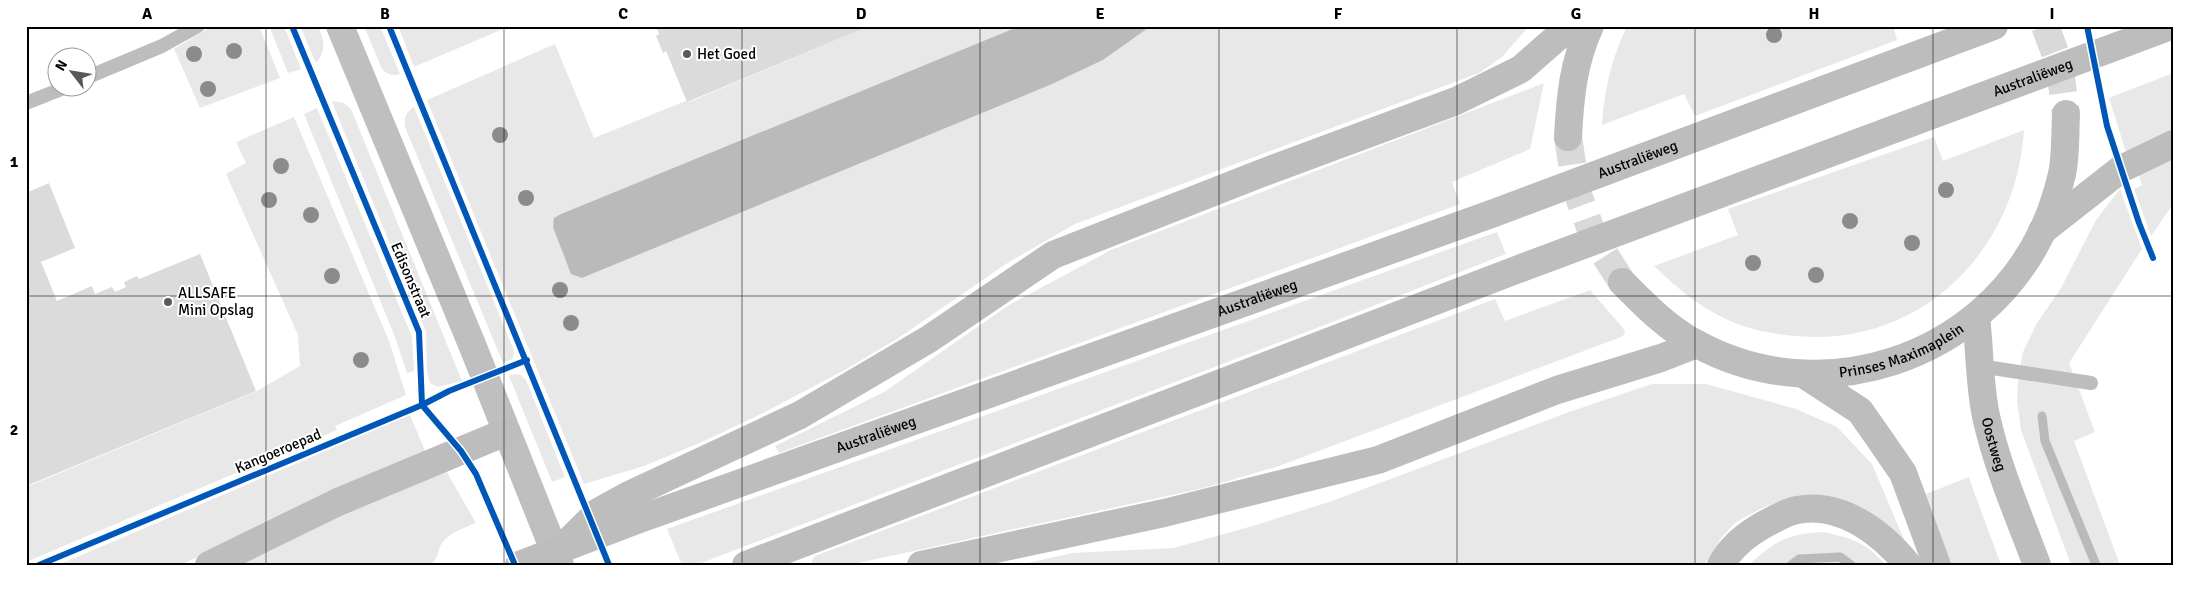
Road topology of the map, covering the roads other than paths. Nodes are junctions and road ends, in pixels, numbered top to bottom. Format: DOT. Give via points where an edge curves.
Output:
graph roads {
  1 [pos="198,26"];
  2 [pos="340,26"];
  3 [pos="1570,26"];
  4 [pos="1590,26"];
  5 [pos="1994,26"];
  6 [pos="2171,26"];
  7 [pos="98,74"];
  8 [pos="48,94"];
  9 [pos="26,103"];
  10 [pos="2066,114"];
  11 [pos="1568,137"];
  12 [pos="2173,144"];
  13 [pos="2042,231"];
  14 [pos="1622,282"];
  15 [pos="1976,317"];
  16 [pos="1697,344"];
  17 [pos="1979,366"];
  18 [pos="1805,375"];
  19 [pos="2091,383"];
  20 [pos="506,432"];
  21 [pos="561,556"];
  22 [pos="210,565"];
  23 [pos="520,565"];
  24 [pos="746,565"];
  25 [pos="921,565"];
  26 [pos="1721,565"];
  27 [pos="1908,565"];
  28 [pos="1937,565"];
  29 [pos="2038,565"];
  1 -- 7 [label="lane" via="162,46"];
  2 -- 20 [label="street"];
  3 -- 21 [label="main road" via="1522,69 1456,101 1053,255 929,339 800,415 598,512"];
  4 -- 11 [label="main road" via="1582,42 1570,89"];
  5 -- 21 [label="main road, Australiëweg" via="1494,213 637,520"];
  6 -- 24 [label="main road, Australiëweg" via="1516,270"];
  8 -- 9 [label="lane"];
  10 -- 13 [label="main road, Prinses Maximaplein" via="2062,174"];
  12 -- 13 [label="main road" via="2120,169"];
  13 -- 15 [label="main road, Prinses Maximaplein" via="2014,278"];
  14 -- 16 [label="main road, Prinses Maximaplein" via="1656,317"];
  15 -- 17 [label="main road, Oostweg"];
  15 -- 18 [label="main road, Prinses Maximaplein" via="1924,350 1908,356 1866,370"];
  16 -- 18 [label="main road, Prinses Maximaplein" via="1731,360 1767,370"];
  16 -- 25 [label="main road" via="1558,390 1378,460 1164,512"];
  17 -- 19 [label="lane"];
  17 -- 29 [label="main road, Oostweg" via="1993,444"];
  18 -- 28 [label="main road" via="1860,412 1881,441 1903,473"];
  20 -- 21 [label="street"];
  20 -- 22 [label="main road" via="338,502"];
  21 -- 23 [label="main road, Australiëweg"];
  26 -- 27 [label="main road" via="1728,552 1750,532 1796,510 1817,508 1851,518 1874,532"];
}
